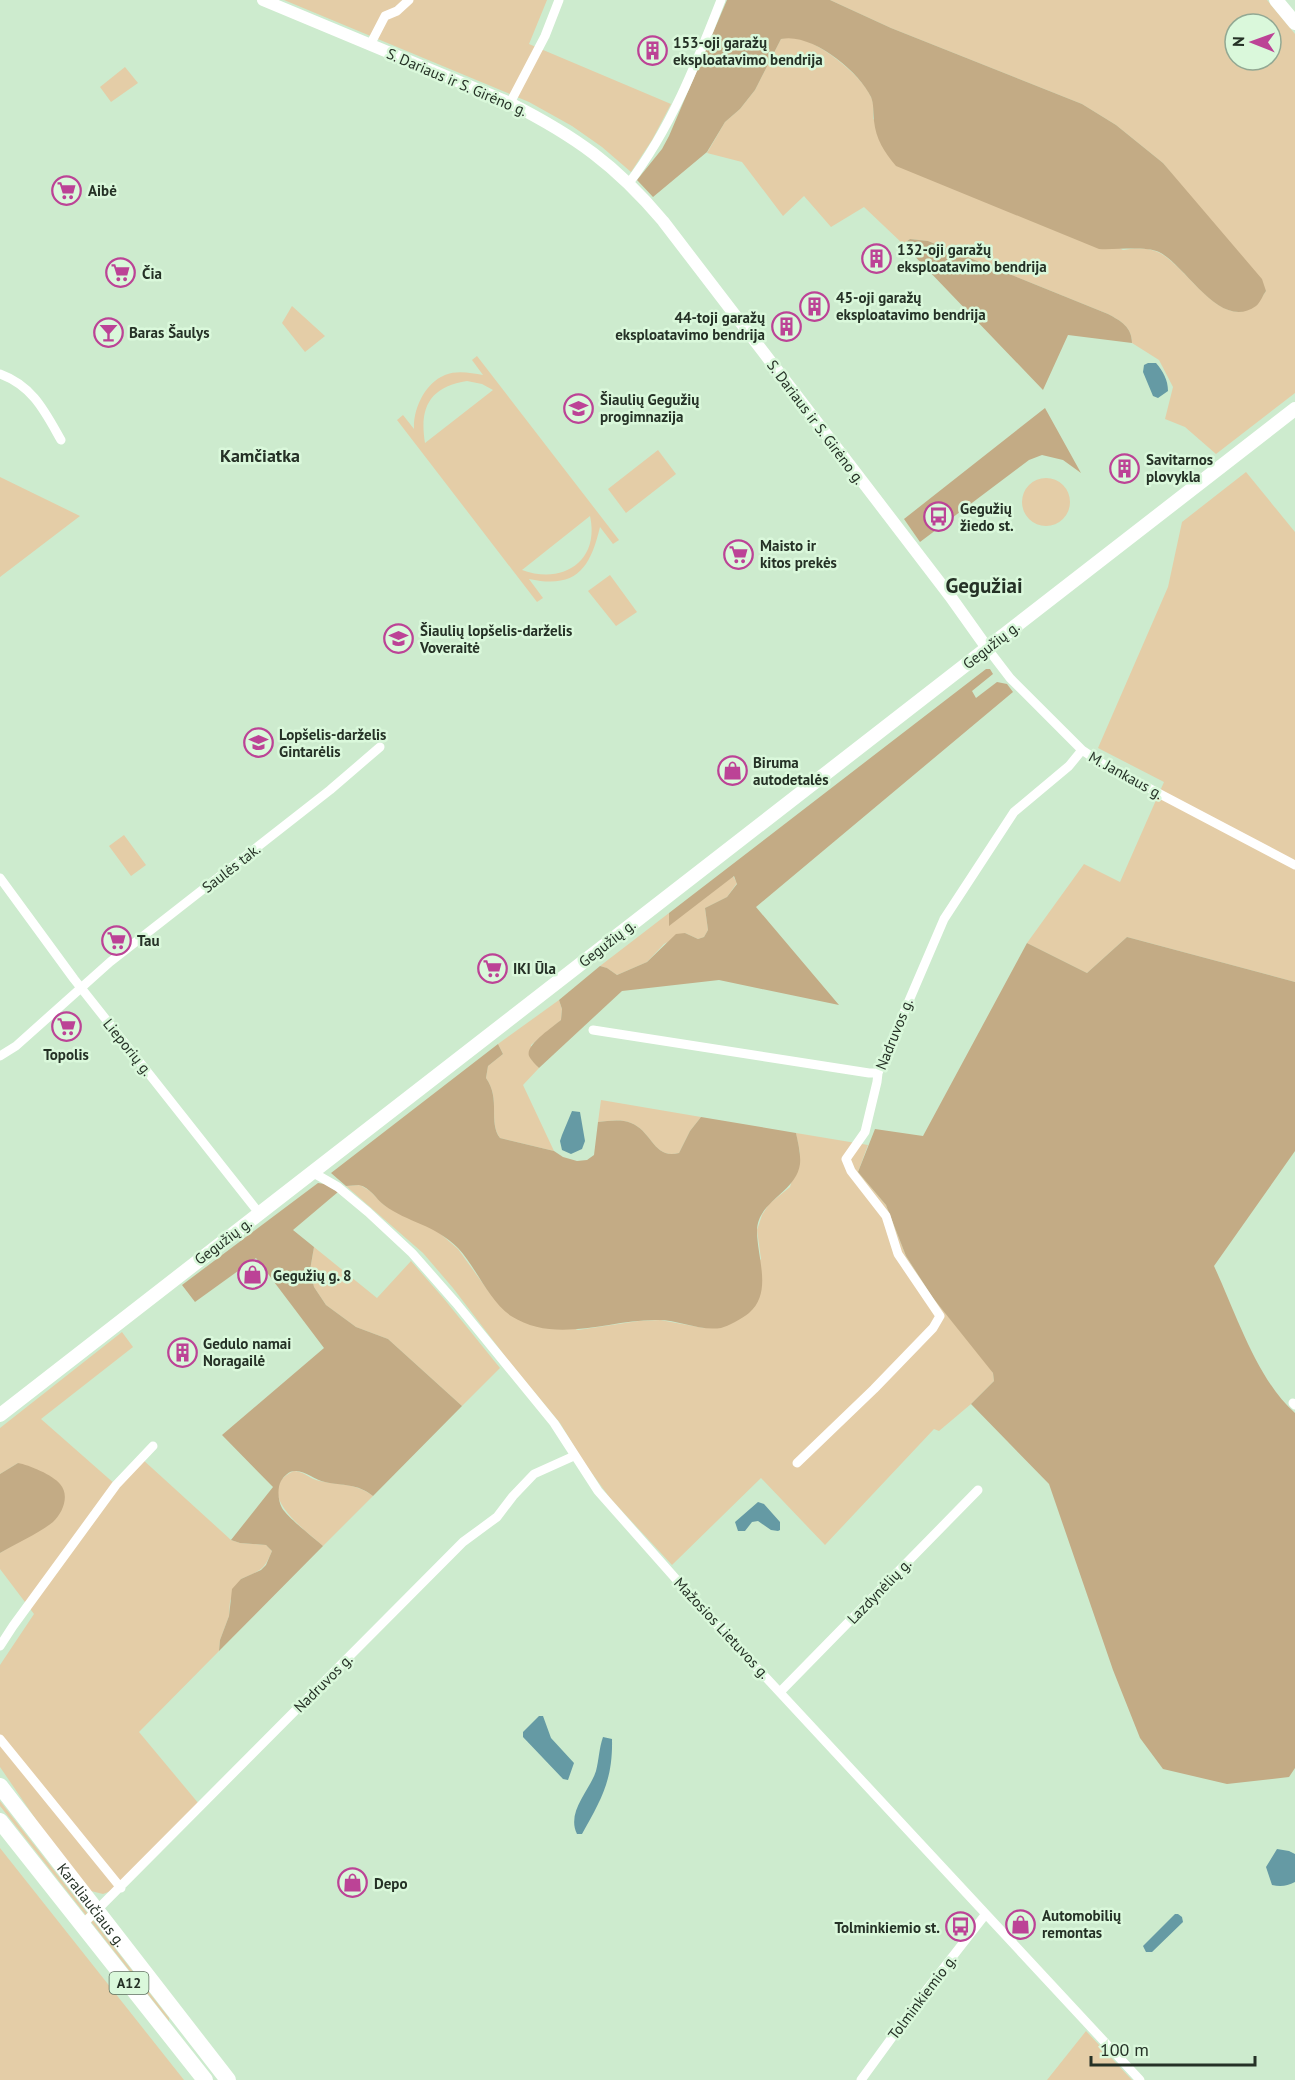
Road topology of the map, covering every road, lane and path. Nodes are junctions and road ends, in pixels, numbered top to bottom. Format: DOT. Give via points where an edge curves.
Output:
graph roads {
  1 [pos="262,0"];
  2 [pos="409,0"];
  3 [pos="559,0"];
  4 [pos="721,0"];
  5 [pos="1276,0"];
  6 [pos="1295,23"];
  7 [pos="370,45"];
  8 [pos="510,103"];
  9 [pos="629,183"];
  10 [pos="0,374"];
  11 [pos="1295,410"];
  12 [pos="61,440"];
  13 [pos="987,648"];
  14 [pos="380,747"];
  15 [pos="1082,750"];
  16 [pos="1295,865"];
  17 [pos="0,878"];
  18 [pos="81,989"];
  19 [pos="593,1029"];
  20 [pos="0,1056"];
  21 [pos="878,1073"];
  22 [pos="312,1172"];
  23 [pos="260,1214"];
  24 [pos="0,1415"];
  25 [pos="153,1446"];
  26 [pos="574,1456"];
  27 [pos="797,1463"];
  28 [pos="978,1490"];
  29 [pos="0,1646"];
  30 [pos="781,1691"];
  31 [pos="0,1739"];
  32 [pos="0,1786"];
  33 [pos="0,1821"];
  34 [pos="121,1888"];
  35 [pos="96,1911"];
  36 [pos="985,1915"];
  37 [pos="82,1925"];
  38 [pos="205,2080"];
  39 [pos="228,2080"];
  40 [pos="861,2080"];
  41 [pos="1140,2080"];
  1 -- 7 [label="street, S. Dariaus ir S. Girėno g."];
  2 -- 7 [label="street" via="398,11 385,16"];
  3 -- 8 [label="street"];
  4 -- 9 [label="street" via="675,109"];
  5 -- 6 [label="main road"];
  7 -- 8 [label="street, S. Dariaus ir S. Girėno g."];
  8 -- 9 [label="street, S. Dariaus ir S. Girėno g." via="576,140"];
  9 -- 13 [label="street, S. Dariaus ir S. Girėno g." via="663,221"];
  10 -- 12 [label="street" via="32,393"];
  11 -- 13 [label="main road, Gegužių g."];
  13 -- 15 [label="street, M. Jankaus g." via="1002,671"];
  13 -- 22 [label="main road, Gegužių g."];
  14 -- 18 [label="street, Saulės tak."];
  15 -- 16 [label="street, M. Jankaus g."];
  15 -- 21 [label="street, Nadruvos g." via="1069,766 1014,812 944,919"];
  17 -- 18 [label="street, Lieporių g."];
  18 -- 20 [label="street, Saulės tak."];
  18 -- 23 [label="street, Lieporių g."];
  19 -- 21 [label="street"];
  21 -- 27 [label="street, Nadruvos g." via="865,1132 846,1159 886,1216 898,1254 940,1316 933,1328"];
  22 -- 23 [label="main road, Gegužių g."];
  22 -- 26 [label="street, Mažosios Lietuvos g." via="338,1187 412,1253 554,1423"];
  23 -- 24 [label="main road, Gegužių g."];
  25 -- 29 [label="street" via="116,1485"];
  26 -- 30 [label="street, Mažosios Lietuvos g." via="606,1500"];
  26 -- 34 [label="street, Nadruvos g." via="534,1474 497,1516 463,1542"];
  28 -- 30 [label="street, Lazdynėlių g."];
  30 -- 36 [label="street, Mažosios Lietuvos g."];
  31 -- 34 [label="street"];
  32 -- 35 [label="highway, Karaliaučiaus g. / A12"];
  33 -- 37 [label="highway, Karaliaučiaus g. / A12"];
  34 -- 35 [label="street, Nadruvos g."];
  35 -- 37 [label="street, Nadruvos g."];
  35 -- 39 [label="highway, Karaliaučiaus g. / A12"];
  36 -- 40 [label="street, Tolminkiemio g."];
  36 -- 41 [label="street, Mažosios Lietuvos g."];
  37 -- 38 [label="highway, Karaliaučiaus g. / A12"];
}
